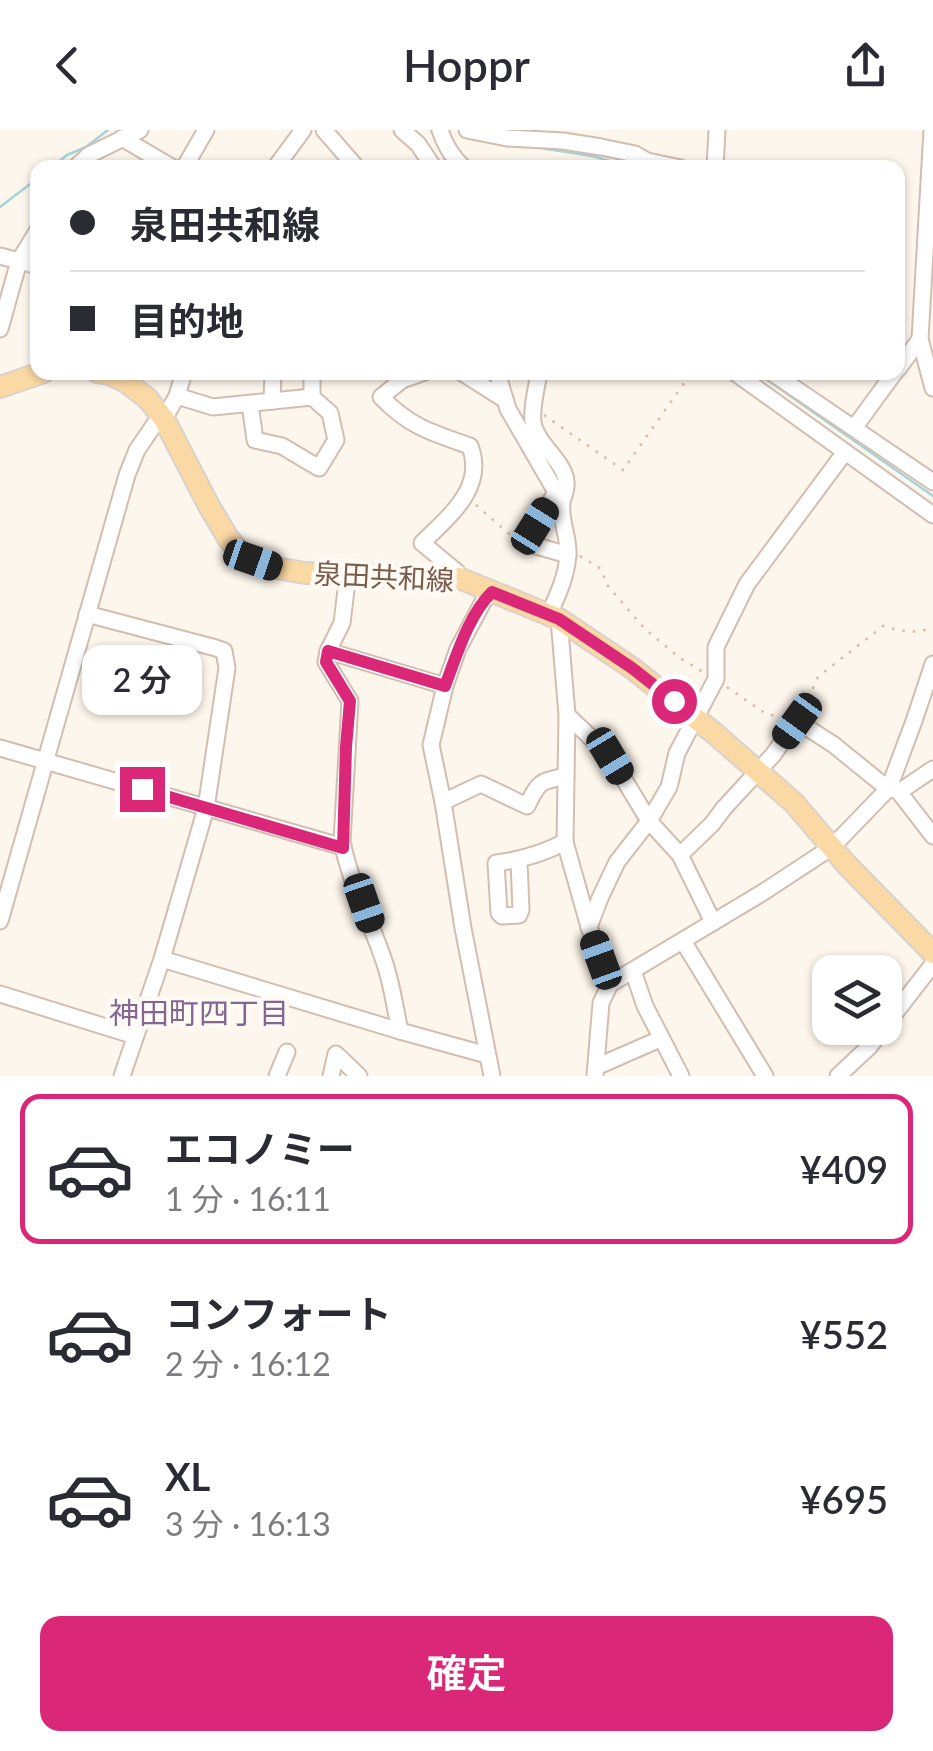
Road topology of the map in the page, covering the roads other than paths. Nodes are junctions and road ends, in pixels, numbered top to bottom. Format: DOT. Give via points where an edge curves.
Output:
graph roads {
  1 [pos="140,130"];
  2 [pos="206,130"];
  3 [pos="302,130"];
  4 [pos="324,130"];
  5 [pos="402,130"];
  6 [pos="440,130"];
  7 [pos="467,130"];
  8 [pos="717,130"];
  9 [pos="932,130"];
  10 [pos="122,138"];
  11 [pos="84,160"];
  12 [pos="159,160"];
  13 [pos="189,160"];
  14 [pos="281,160"];
  15 [pos="350,160"];
  16 [pos="429,160"];
  17 [pos="456,160"];
  18 [pos="644,160"];
  19 [pos="716,160"];
  20 [pos="30,243"];
  21 [pos="0,256"];
  22 [pos="19,262"];
  23 [pos="30,264"];
  24 [pos="0,329"];
  25 [pos="920,340"];
  26 [pos="905,359"];
  27 [pos="30,377"];
  28 [pos="122,380"];
  29 [pos="182,380"];
  30 [pos="272,380"];
  31 [pos="312,380"];
  32 [pos="395,380"];
  33 [pos="474,380"];
  34 [pos="499,380"];
  35 [pos="539,380"];
  36 [pos="745,380"];
  37 [pos="783,380"];
  38 [pos="889,380"];
  39 [pos="0,387"];
  40 [pos="933,388"];
  41 [pos="178,396"];
  42 [pos="312,397"];
  43 [pos="505,400"];
  44 [pos="272,401"];
  45 [pos="250,404"];
  46 [pos="164,419"];
  47 [pos="854,428"];
  48 [pos="845,452"];
  49 [pos="933,482"];
  50 [pos="560,493"];
  51 [pos="933,515"];
  52 [pos="568,552"];
  53 [pos="345,575"];
  54 [pos="459,578"];
  55 [pos="492,592"];
  56 [pos="87,614"];
  57 [pos="554,617"];
  58 [pos="328,651"];
  59 [pos="932,674"];
  60 [pos="445,686"];
  61 [pos="568,716"];
  62 [pos="695,718"];
  63 [pos="0,748"];
  64 [pos="46,761"];
  65 [pos="933,770"];
  66 [pos="758,772"];
  67 [pos="566,776"];
  68 [pos="894,790"];
  69 [pos="443,802"];
  70 [pos="206,808"];
  71 [pos="649,821"];
  72 [pos="933,836"];
  73 [pos="565,842"];
  74 [pos="832,847"];
  75 [pos="343,848"];
  76 [pos="680,854"];
  77 [pos="519,861"];
  78 [pos="0,920"];
  79 [pos="713,922"];
  80 [pos="589,928"];
  81 [pos="683,940"];
  82 [pos="933,954"];
  83 [pos="162,959"];
  84 [pos="933,964"];
  85 [pos="633,971"];
  86 [pos="610,984"];
  87 [pos="0,994"];
  88 [pos="902,1004"];
  89 [pos="400,1032"];
  90 [pos="135,1036"];
  91 [pos="660,1040"];
  92 [pos="870,1045"];
  93 [pos="287,1052"];
  94 [pos="487,1055"];
  95 [pos="596,1072"];
  96 [pos="122,1076"];
  97 [pos="277,1076"];
  98 [pos="331,1076"];
  99 [pos="359,1076"];
  100 [pos="492,1076"];
  101 [pos="681,1076"];
  102 [pos="765,1076"];
  103 [pos="838,1076"];
  1 -- 10 [label="street"];
  2 -- 13 [label="street"];
  3 -- 14 [label="street"];
  4 -- 15 [label="street"];
  5 -- 16 [label="street"];
  6 -- 17 [label="street"];
  7 -- 18 [label="street" via="601,147"];
  8 -- 19 [label="street"];
  9 -- 25 [label="street"];
  10 -- 11 [label="street"];
  10 -- 12 [label="street"];
  20 -- 22 [label="street"];
  21 -- 22 [label="street"];
  22 -- 23 [label="street"];
  22 -- 24 [label="street"];
  25 -- 26 [label="street"];
  25 -- 40 [label="street"];
  27 -- 39 [label="main road"];
  28 -- 46 [label="main road, 泉田共和線"];
  29 -- 41 [label="street"];
  30 -- 44 [label="street"];
  31 -- 42 [label="street"];
  32 -- 54 [label="street" via="381,397 398,415 470,446 475,460 467,497 422,543"];
  33 -- 43 [label="street"];
  34 -- 43 [label="street"];
  35 -- 50 [label="street" via="532,419 567,480"];
  36 -- 48 [label="street"];
  37 -- 47 [label="street"];
  38 -- 47 [label="street"];
  41 -- 45 [label="street" via="213,407"];
  41 -- 46 [label="street"];
  42 -- 44 [label="street"];
  42 -- 45 [label="street" via="330,413 336,440 320,468 282,446 255,440"];
  43 -- 50 [label="street"];
  44 -- 45 [label="street"];
  46 -- 53 [label="main road, 泉田共和線" via="239,550 276,568"];
  46 -- 56 [label="street" via="126,475"];
  47 -- 49 [label="street"];
  48 -- 51 [label="street"];
  48 -- 62 [label="street" via="747,584 716,647 716,679"];
  50 -- 52 [label="street"];
  50 -- 52 [label="street" via="526,544"];
  52 -- 57 [label="street"];
  53 -- 54 [label="main road, 泉田共和線"];
  53 -- 58 [label="street" via="342,623"];
  54 -- 55 [label="main road, 泉田共和線"];
  55 -- 57 [label="main road, 泉田共和線"];
  55 -- 60 [label="street"];
  56 -- 64 [label="street"];
  56 -- 70 [label="street" via="224,651"];
  57 -- 61 [label="street"];
  57 -- 62 [label="main road, 泉田共和線"];
  58 -- 60 [label="street"];
  58 -- 75 [label="street" via="326,662 350,701"];
  59 -- 68 [label="street"];
  60 -- 69 [label="street" via="430,744"];
  61 -- 67 [label="street"];
  61 -- 71 [label="street" via="610,756"];
  62 -- 66 [label="main road, 泉田共和線"];
  62 -- 71 [label="street"];
  63 -- 64 [label="street"];
  64 -- 70 [label="street"];
  64 -- 78 [label="street"];
  65 -- 68 [label="street"];
  66 -- 68 [label="street" via="797,721"];
  66 -- 74 [label="main road, 泉田共和線"];
  66 -- 76 [label="street"];
  67 -- 69 [label="street" via="537,786 526,806 481,784"];
  67 -- 73 [label="street"];
  68 -- 72 [label="street"];
  68 -- 74 [label="street"];
  69 -- 94 [label="street"];
  70 -- 75 [label="street"];
  70 -- 83 [label="street"];
  71 -- 76 [label="street"];
  71 -- 80 [label="street" via="617,862"];
  73 -- 77 [label="street"];
  73 -- 80 [label="street"];
  74 -- 79 [label="street"];
  74 -- 82 [label="main road, 泉田共和線"];
  75 -- 89 [label="street" via="386,967"];
  76 -- 79 [label="street"];
  79 -- 81 [label="street"];
  80 -- 86 [label="street"];
  81 -- 85 [label="street"];
  81 -- 102 [label="street"];
  83 -- 89 [label="street"];
  83 -- 90 [label="street"];
  84 -- 88 [label="street"];
  85 -- 86 [label="street"];
  85 -- 91 [label="street"];
  86 -- 95 [label="street" via="601,1003"];
  87 -- 90 [label="street"];
  89 -- 94 [label="street"];
  90 -- 96 [label="street"];
  91 -- 95 [label="street"];
  91 -- 101 [label="street"];
  92 -- 103 [label="street"];
  93 -- 97 [label="street"];
  94 -- 100 [label="street"];
  98 -- 99 [label="street" via="336,1054"];
}
